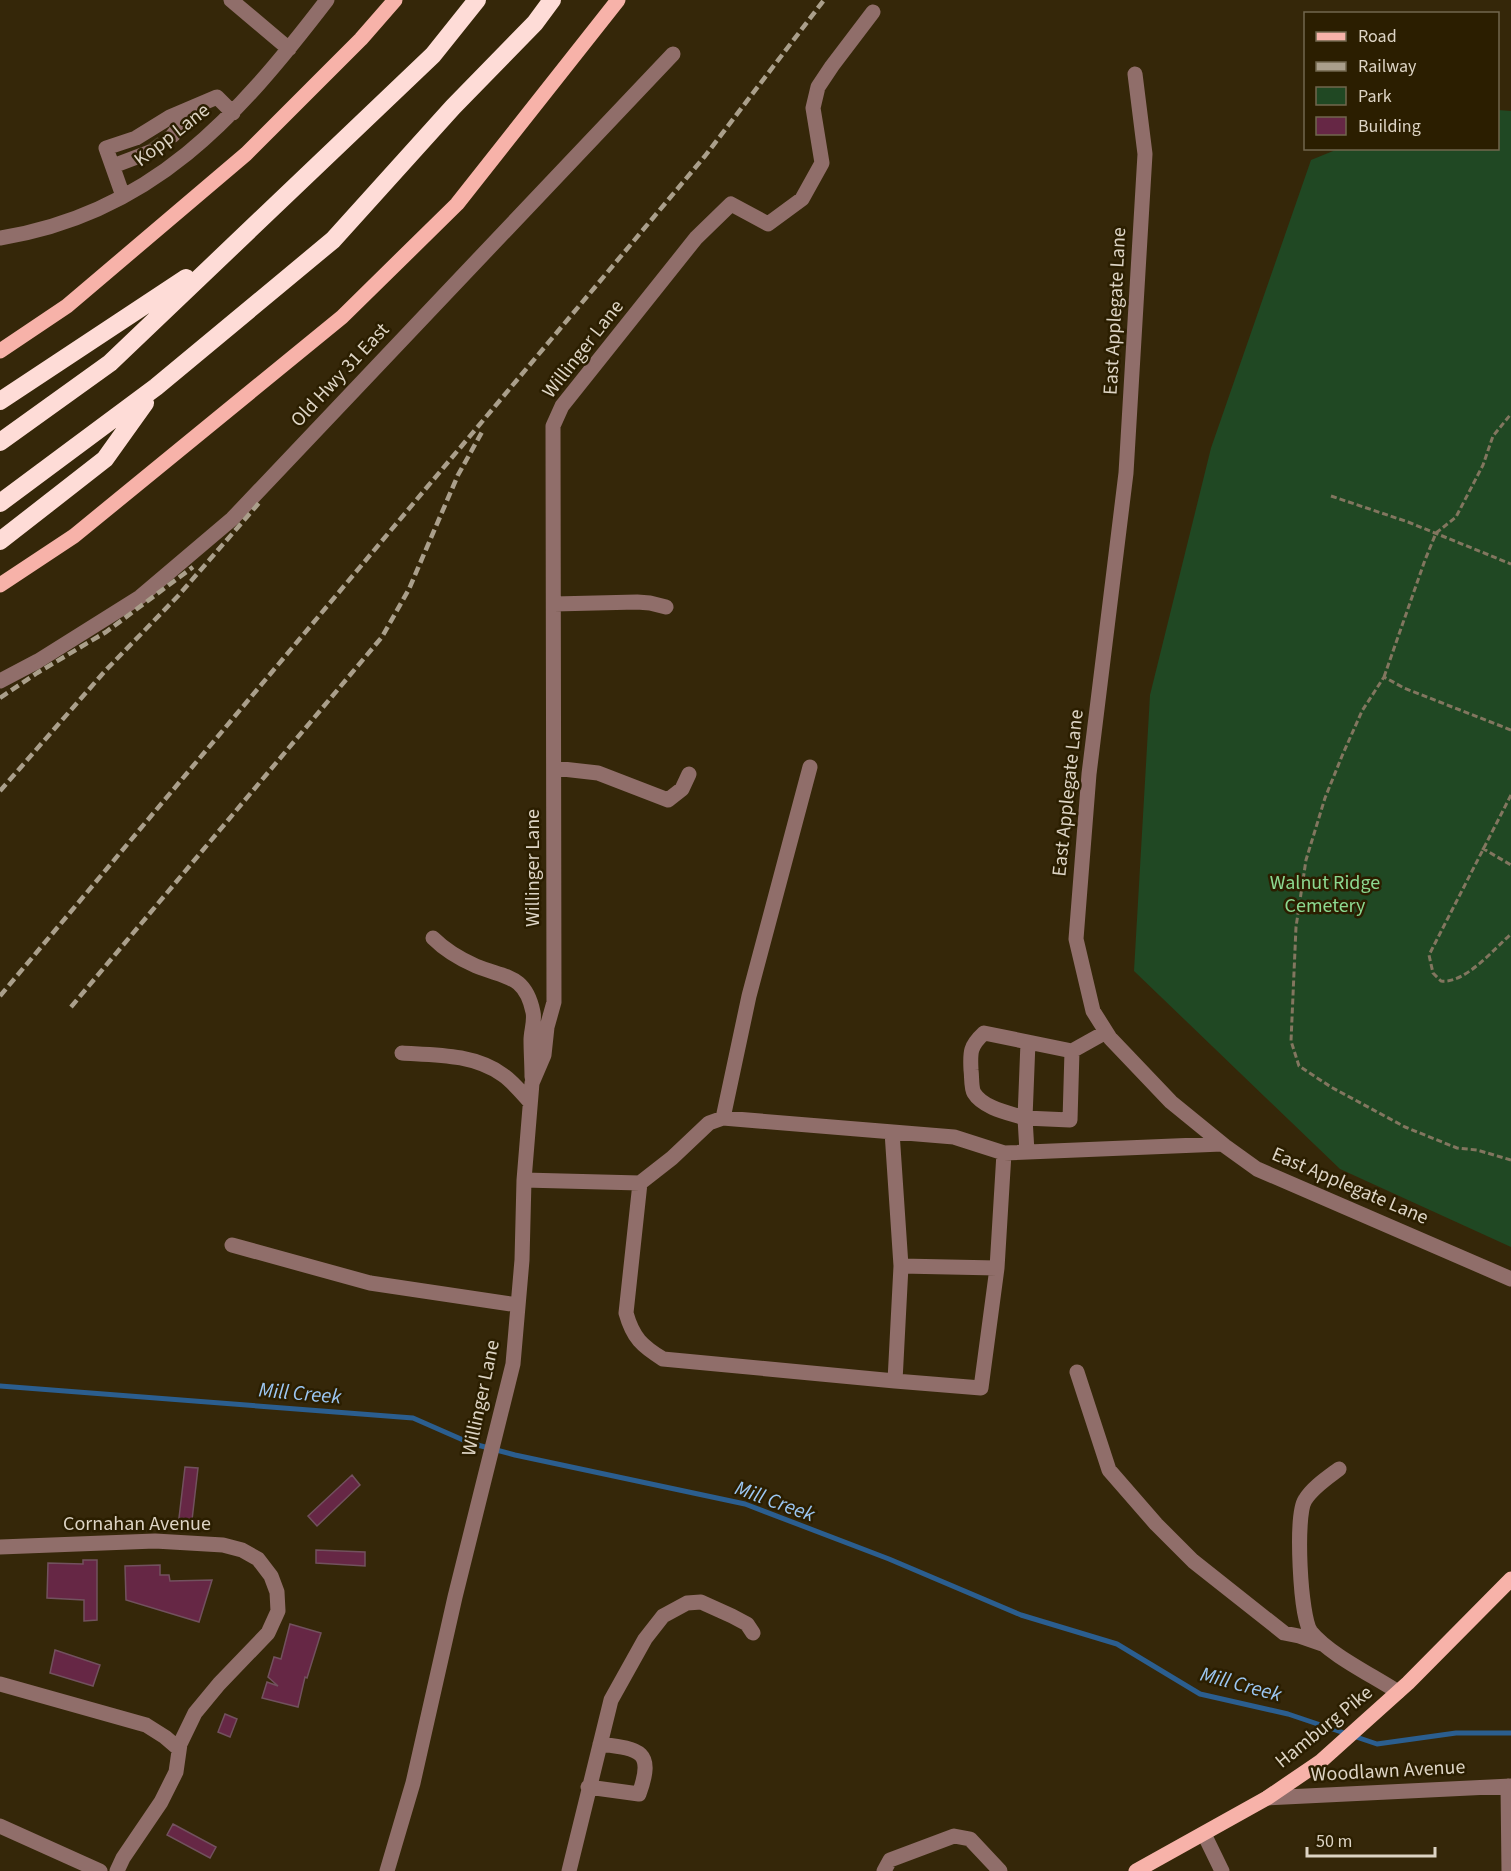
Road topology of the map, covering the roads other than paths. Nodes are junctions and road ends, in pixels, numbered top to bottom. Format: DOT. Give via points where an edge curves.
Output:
graph roads {
  1 [pos="231,0"];
  2 [pos="327,0"];
  3 [pos="395,0"];
  4 [pos="477,0"];
  5 [pos="552,0"];
  6 [pos="618,0"];
  7 [pos="873,12"];
  8 [pos="289,49"];
  9 [pos="673,54"];
  10 [pos="1135,74"];
  11 [pos="197,105"];
  12 [pos="233,113"];
  13 [pos="173,135"];
  14 [pos="150,152"];
  15 [pos="113,166"];
  16 [pos="123,196"];
  17 [pos="0,238"];
  18 [pos="225,253"];
  19 [pos="0,351"];
  20 [pos="156,387"];
  21 [pos="0,401"];
  22 [pos="0,442"];
  23 [pos="0,503"];
  24 [pos="0,541"];
  25 [pos="0,585"];
  26 [pos="554,604"];
  27 [pos="666,608"];
  28 [pos="0,681"];
  29 [pos="810,767"];
  30 [pos="554,768"];
  31 [pos="689,774"];
  32 [pos="433,938"];
  33 [pos="1106,1032"];
  34 [pos="1028,1042"];
  35 [pos="1072,1051"];
  36 [pos="402,1053"];
  37 [pos="532,1083"];
  38 [pos="531,1101"];
  39 [pos="723,1118"];
  40 [pos="1025,1118"];
  41 [pos="892,1132"];
  42 [pos="1222,1144"];
  43 [pos="1027,1152"];
  44 [pos="1004,1153"];
  45 [pos="524,1180"];
  46 [pos="640,1183"];
  47 [pos="232,1245"];
  48 [pos="901,1266"];
  49 [pos="997,1268"];
  50 [pos="1511,1279"];
  51 [pos="518,1305"];
  52 [pos="1077,1372"];
  53 [pos="895,1381"];
  54 [pos="1339,1469"];
  55 [pos="0,1547"];
  56 [pos="1511,1579"];
  57 [pos="753,1633"];
  58 [pos="1322,1644"];
  59 [pos="0,1684"];
  60 [pos="1394,1695"];
  61 [pos="600,1744"];
  62 [pos="179,1749"];
  63 [pos="1510,1786"];
  64 [pos="588,1787"];
  65 [pos="1267,1798"];
  66 [pos="0,1826"];
  67 [pos="1204,1834"];
  68 [pos="100,1871"];
  69 [pos="117,1871"];
  70 [pos="387,1871"];
  71 [pos="568,1871"];
  72 [pos="884,1871"];
  73 [pos="1000,1871"];
  74 [pos="1136,1871"];
  75 [pos="1222,1871"];
  76 [pos="1509,1871"];
  1 -- 8 [label="street"];
  2 -- 8 [label="street, Kopp Lane"];
  3 -- 19 [label="main road" via="246,154 67,306"];
  4 -- 18 [label="highway" via="433,55"];
  5 -- 20 [label="highway" via="333,240"];
  6 -- 25 [label="main road" via="457,204 342,317 74,536"];
  7 -- 26 [label="street, Willinger Lane" via="818,87 813,108 822,163 802,199 768,224 731,204 696,238 562,406 553,426"];
  8 -- 12 [label="street, Kopp Lane"];
  9 -- 28 [label="street, Old Hwy 31 East" via="232,519 140,597"];
  10 -- 33 [label="street, East Applegate Lane" via="1145,154 1126,473 1089,774 1076,939 1093,1011"];
  11 -- 12 [label="street" via="217,97"];
  11 -- 13 [label="street"];
  11 -- 15 [label="street" via="136,138 106,148"];
  12 -- 16 [label="street, Kopp Lane" via="154,179"];
  14 -- 15 [label="street"];
  15 -- 16 [label="street"];
  16 -- 17 [label="street, Kopp Lane" via="62,224"];
  18 -- 21 [label="highway"];
  18 -- 22 [label="highway" via="110,363"];
  20 -- 23 [label="highway"];
  20 -- 24 [label="highway" via="105,459"];
  26 -- 27 [label="street" via="637,602"];
  26 -- 30 [label="street, Willinger Lane"];
  29 -- 39 [label="street" via="749,996"];
  30 -- 31 [label="street" via="598,773 668,800 682,789"];
  30 -- 37 [label="street, Willinger Lane" via="555,1002 544,1055"];
  32 -- 37 [label="street" via="476,966 514,978 522,985 534,1014"];
  33 -- 35 [label="street"];
  33 -- 42 [label="street, East Applegate Lane" via="1171,1102"];
  34 -- 35 [label="street"];
  34 -- 40 [label="street"];
  34 -- 40 [label="street" via="984,1033 970,1053 973,1092 990,1106"];
  35 -- 40 [label="street" via="1070,1120"];
  36 -- 38 [label="street" via="454,1056 478,1062 503,1075"];
  37 -- 38 [label="street, Willinger Lane"];
  38 -- 45 [label="street, Willinger Lane"];
  39 -- 41 [label="street"];
  39 -- 46 [label="street" via="709,1123"];
  40 -- 43 [label="street"];
  41 -- 44 [label="street" via="954,1137"];
  41 -- 48 [label="street"];
  42 -- 43 [label="street"];
  42 -- 50 [label="street, East Applegate Lane" via="1257,1169"];
  43 -- 44 [label="street"];
  44 -- 49 [label="street"];
  45 -- 46 [label="street"];
  45 -- 51 [label="street, Willinger Lane"];
  46 -- 53 [label="street" via="626,1313 631,1331 646,1348 663,1359"];
  47 -- 51 [label="street" via="370,1283"];
  48 -- 49 [label="street"];
  48 -- 53 [label="street"];
  49 -- 53 [label="street" via="981,1388"];
  51 -- 70 [label="street, Willinger Lane" via="513,1364 413,1783"];
  52 -- 58 [label="street" via="1109,1470 1155,1524 1284,1633"];
  54 -- 58 [label="street" via="1303,1501 1299,1539 1308,1629"];
  55 -- 62 [label="street, Cornahan Avenue" via="155,1541 223,1545 258,1559 271,1576 278,1611 268,1633 195,1713"];
  56 -- 60 [label="main road, Hamburg Pike"];
  57 -- 61 [label="street" via="747,1624 701,1602 687,1603 663,1616 645,1639 611,1700"];
  58 -- 60 [label="street"];
  59 -- 62 [label="street" via="146,1725"];
  60 -- 65 [label="main road, Hamburg Pike" via="1328,1755"];
  61 -- 64 [label="street"];
  61 -- 64 [label="street" via="632,1748 642,1756 646,1765 643,1784 639,1794"];
  62 -- 69 [label="street, Cornahan Avenue" via="176,1772 161,1802"];
  63 -- 65 [label="street, Woodlawn Avenue"];
  63 -- 76 [label="street"];
  64 -- 71 [label="street"];
  65 -- 67 [label="main road, Hamburg Pike"];
  66 -- 68 [label="street"];
  67 -- 74 [label="main road, Hamburg Pike"];
  67 -- 75 [label="street"];
  72 -- 73 [label="street" via="890,1860 954,1836 970,1839"];
}
